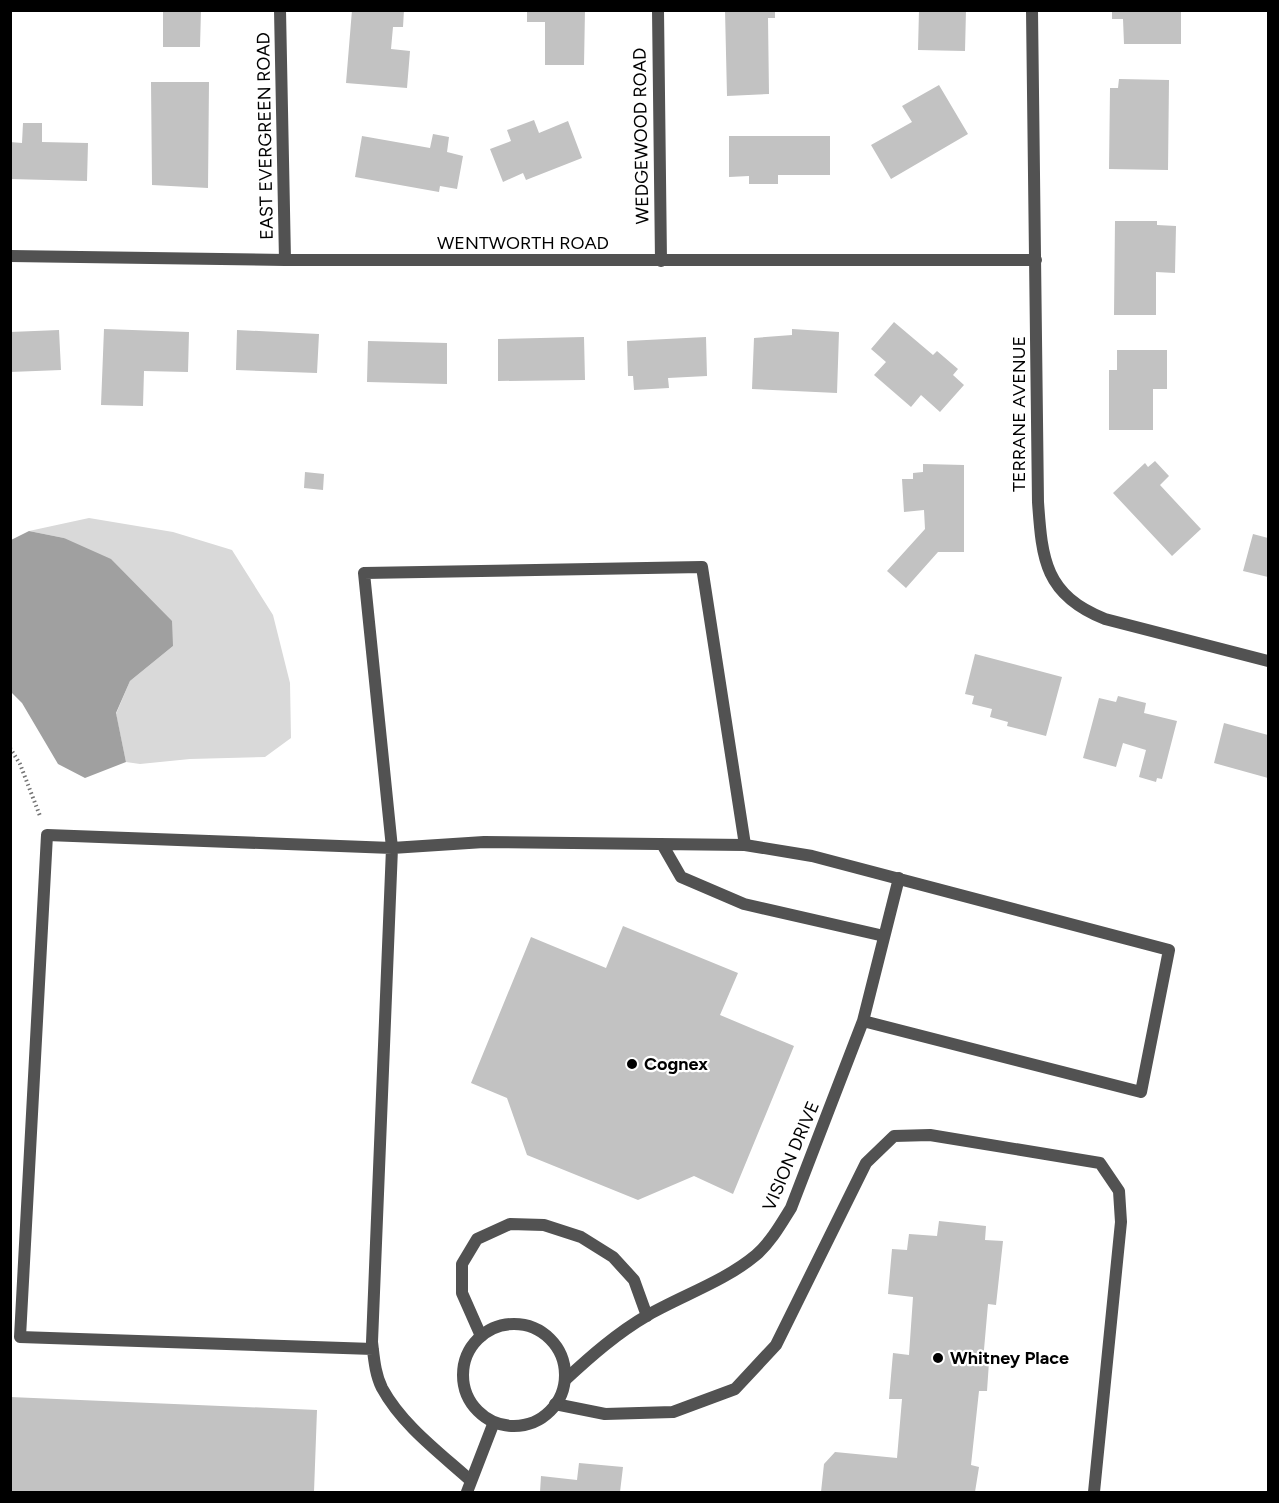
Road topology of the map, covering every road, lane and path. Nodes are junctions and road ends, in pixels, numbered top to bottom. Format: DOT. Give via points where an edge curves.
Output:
graph roads {
  1 [pos="280,10"];
  2 [pos="658,10"];
  3 [pos="1032,10"];
  4 [pos="10,256"];
  5 [pos="285,260"];
  6 [pos="1036,260"];
  7 [pos="661,261"];
  8 [pos="1269,661"];
  9 [pos="10,748"];
  10 [pos="47,835"];
  11 [pos="662,844"];
  12 [pos="745,845"];
  13 [pos="392,848"];
  14 [pos="899,878"];
  15 [pos="884,936"];
  16 [pos="863,1021"];
  17 [pos="647,1316"];
  18 [pos="481,1336"];
  19 [pos="373,1349"];
  20 [pos="565,1380"];
  21 [pos="555,1404"];
  22 [pos="494,1422"];
  23 [pos="468,1486"];
  24 [pos="1094,1492"];
  1 -- 5 [label="street, EAST EVERGREEN ROAD"];
  2 -- 7 [label="street, WEDGEWOOD ROAD"];
  3 -- 6 [label="street, TERRANE AVENUE"];
  4 -- 5 [label="street, WENTWORTH ROAD"];
  5 -- 7 [label="street, WENTWORTH ROAD"];
  6 -- 7 [label="street, WENTWORTH ROAD"];
  6 -- 8 [label="street, TERRANE AVENUE" via="1038,502 1040,534 1052,578 1065,596 1083,610 1105,619"];
  9 -- 10 [label="path"];
  10 -- 13 [label="street"];
  10 -- 19 [label="street" via="20,1337"];
  11 -- 12 [label="street"];
  11 -- 13 [label="street" via="484,842"];
  11 -- 15 [label="street" via="681,877 712,891 744,904"];
  12 -- 13 [label="street" via="702,567 364,573"];
  12 -- 14 [label="street" via="812,856"];
  13 -- 19 [label="street"];
  14 -- 15 [label="street, VISION DRIVE"];
  14 -- 16 [label="street" via="1169,950 1141,1092"];
  15 -- 16 [label="street, VISION DRIVE"];
  16 -- 17 [label="street, VISION DRIVE" via="791,1208 774,1235 756,1255 733,1270"];
  17 -- 18 [label="street" via="634,1280 613,1257 581,1237 544,1225 510,1224 477,1239 462,1264 462,1293"];
  17 -- 20 [label="street, VISION DRIVE"];
  18 -- 20 [label="street" via="496,1327 530,1326 557,1347 564,1362"];
  18 -- 22 [label="street" via="467,1357 463,1382 479,1412"];
  19 -- 23 [label="street" via="382,1388 413,1428"];
  20 -- 21 [label="street, VISION DRIVE"];
  21 -- 22 [label="street, VISION DRIVE" via="540,1419 525,1425"];
  21 -- 24 [label="street" via="605,1414 673,1412 735,1389 776,1345 866,1164 894,1136 930,1135 1100,1163 1119,1191 1121,1222"];
  22 -- 23 [label="street"];
}
